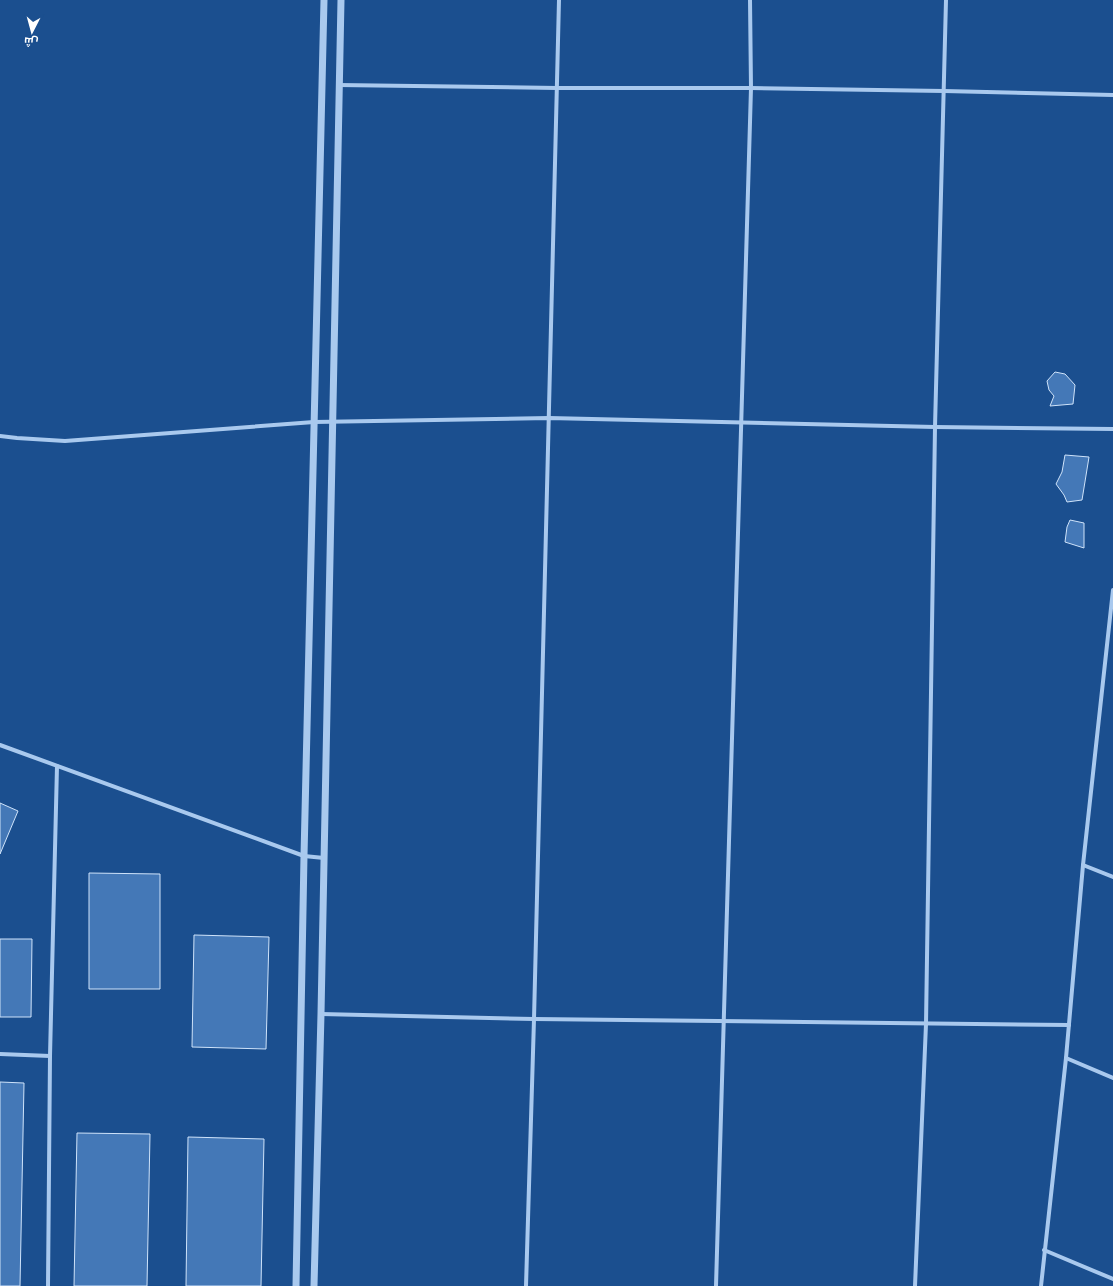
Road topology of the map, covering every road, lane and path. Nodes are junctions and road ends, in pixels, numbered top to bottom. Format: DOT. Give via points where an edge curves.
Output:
graph roads {
  1 [pos="324,0"];
  2 [pos="341,0"];
  3 [pos="559,0"];
  4 [pos="750,0"];
  5 [pos="946,0"];
  6 [pos="338,85"];
  7 [pos="557,88"];
  8 [pos="751,88"];
  9 [pos="944,91"];
  10 [pos="1113,96"];
  11 [pos="549,418"];
  12 [pos="314,422"];
  13 [pos="332,422"];
  14 [pos="741,423"];
  15 [pos="935,427"];
  16 [pos="1113,429"];
  17 [pos="0,436"];
  18 [pos="1113,590"];
  19 [pos="0,745"];
  20 [pos="57,766"];
  21 [pos="304,856"];
  22 [pos="324,858"];
  23 [pos="1083,865"];
  24 [pos="1113,877"];
  25 [pos="321,1014"];
  26 [pos="534,1019"];
  27 [pos="723,1021"];
  28 [pos="926,1024"];
  29 [pos="1069,1025"];
  30 [pos="0,1054"];
  31 [pos="50,1056"];
  32 [pos="1066,1058"];
  33 [pos="1113,1078"];
  34 [pos="1044,1250"];
  35 [pos="1113,1279"];
  36 [pos="48,1286"];
  37 [pos="296,1286"];
  38 [pos="314,1286"];
  39 [pos="526,1286"];
  40 [pos="716,1286"];
  41 [pos="915,1286"];
  42 [pos="1041,1286"];
  1 -- 12 [label="street"];
  2 -- 6 [label="street"];
  3 -- 7 [label="street"];
  4 -- 8 [label="street"];
  5 -- 9 [label="street"];
  6 -- 7 [label="street"];
  6 -- 13 [label="street"];
  7 -- 8 [label="street"];
  7 -- 11 [label="street"];
  8 -- 9 [label="street"];
  8 -- 14 [label="street"];
  9 -- 10 [label="street"];
  9 -- 15 [label="street"];
  11 -- 13 [label="street"];
  11 -- 14 [label="street"];
  11 -- 26 [label="street"];
  12 -- 13 [label="street"];
  12 -- 17 [label="street" via="65,441"];
  12 -- 21 [label="street"];
  13 -- 22 [label="street"];
  14 -- 15 [label="street"];
  14 -- 27 [label="street"];
  15 -- 16 [label="street"];
  15 -- 28 [label="street"];
  18 -- 23 [label="street"];
  19 -- 20 [label="street"];
  20 -- 21 [label="street"];
  20 -- 31 [label="street"];
  21 -- 22 [label="street"];
  21 -- 37 [label="street"];
  22 -- 25 [label="street"];
  23 -- 24 [label="street"];
  23 -- 29 [label="street"];
  25 -- 26 [label="street"];
  25 -- 38 [label="street"];
  26 -- 27 [label="street"];
  26 -- 39 [label="street"];
  27 -- 28 [label="street"];
  27 -- 40 [label="street"];
  28 -- 29 [label="street"];
  28 -- 41 [label="street"];
  29 -- 32 [label="street"];
  30 -- 31 [label="street"];
  31 -- 36 [label="street"];
  32 -- 33 [label="street"];
  32 -- 34 [label="street"];
  34 -- 35 [label="street"];
  34 -- 42 [label="street"];
}
